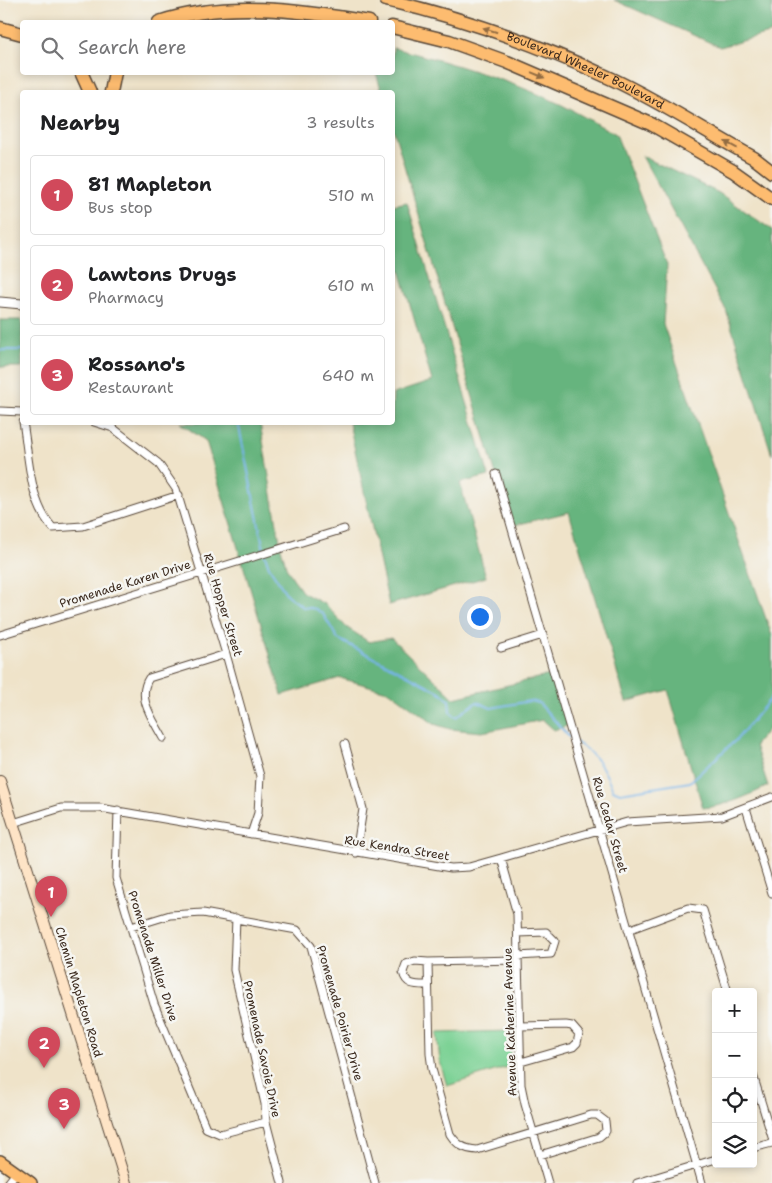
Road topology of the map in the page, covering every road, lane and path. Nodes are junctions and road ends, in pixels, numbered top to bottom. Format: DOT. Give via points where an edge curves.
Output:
graph roads {
  1 [pos="265,0"];
  2 [pos="386,0"];
  3 [pos="163,20"];
  4 [pos="356,20"];
  5 [pos="368,20"];
  6 [pos="0,28"];
  7 [pos="395,28"];
  8 [pos="20,33"];
  9 [pos="82,75"];
  10 [pos="114,75"];
  11 [pos="89,90"];
  12 [pos="111,90"];
  13 [pos="772,172"];
  14 [pos="772,199"];
  15 [pos="0,302"];
  16 [pos="20,304"];
  17 [pos="0,411"];
  18 [pos="20,416"];
  19 [pos="23,425"];
  20 [pos="104,425"];
  21 [pos="496,474"];
  22 [pos="179,495"];
  23 [pos="344,529"];
  24 [pos="202,572"];
  25 [pos="0,635"];
  26 [pos="543,635"];
  27 [pos="501,648"];
  28 [pos="226,654"];
  29 [pos="163,738"];
  30 [pos="345,744"];
  31 [pos="0,781"];
  32 [pos="772,797"];
  33 [pos="746,808"];
  34 [pos="118,810"];
  35 [pos="13,823"];
  36 [pos="599,830"];
  37 [pos="252,834"];
  38 [pos="356,853"];
  39 [pos="501,858"];
  40 [pos="772,893"];
  41 [pos="236,918"];
  42 [pos="131,927"];
  43 [pos="628,930"];
  44 [pos="518,933"];
  45 [pos="518,958"];
  46 [pos="428,962"];
  47 [pos="428,985"];
  48 [pos="727,988"];
  49 [pos="520,1026"];
  50 [pos="521,1062"];
  51 [pos="754,1078"];
  52 [pos="266,1122"];
  53 [pos="533,1133"];
  54 [pos="772,1137"];
  55 [pos="772,1143"];
  56 [pos="757,1147"];
  57 [pos="540,1155"];
  58 [pos="712,1160"];
  59 [pos="0,1161"];
  60 [pos="696,1165"];
  61 [pos="16,1172"];
  62 [pos="8,1183"];
  63 [pos="30,1183"];
  64 [pos="126,1183"];
  65 [pos="282,1183"];
  66 [pos="375,1183"];
  67 [pos="548,1183"];
  68 [pos="637,1183"];
  69 [pos="702,1183"];
  1 -- 5 [label="highway"];
  13 -- 2 [label="highway, Boulevard Wheeler Boulevard, one-way" via="754,158 613,79 520,40"];
  3 -- 4 [label="highway" via="206,6 267,5"];
  6 -- 8 [label="highway"];
  7 -- 14 [label="highway, Boulevard Wheeler Boulevard, one-way" via="449,41 499,59 651,124 733,171"];
  9 -- 11 [label="highway"];
  10 -- 12 [label="highway"];
  15 -- 16 [label="street"];
  17 -- 18 [label="street"];
  19 -- 22 [label="street" via="34,491 44,520 53,528 82,526"];
  20 -- 22 [label="street, Rue Hopper Street" via="113,428 158,463"];
  21 -- 26 [label="street, Rue Cedar Street"];
  22 -- 24 [label="street, Rue Hopper Street"];
  23 -- 24 [label="street, Promenade Karen Drive"];
  24 -- 25 [label="street, Promenade Karen Drive"];
  24 -- 28 [label="street, Rue Hopper Street"];
  26 -- 27 [label="street"];
  26 -- 36 [label="street, Rue Cedar Street"];
  28 -- 29 [label="street" via="149,678 143,687 143,697"];
  28 -- 37 [label="street, Rue Hopper Street" via="260,776 258,813"];
  30 -- 38 [label="street" via="362,809"];
  31 -- 35 [label="main road, Chemin Mapleton Road"];
  32 -- 33 [label="street, Rue Kendra Street"];
  33 -- 36 [label="street, Rue Kendra Street" via="722,816 627,822"];
  33 -- 40 [label="street"];
  34 -- 35 [label="street, Rue Kendra Street" via="61,808"];
  34 -- 37 [label="street, Rue Kendra Street"];
  34 -- 42 [label="street, Promenade Miller Drive" via="116,878"];
  35 -- 64 [label="main road, Chemin Mapleton Road"];
  36 -- 39 [label="street, Rue Kendra Street"];
  36 -- 43 [label="street, Rue Cedar Street"];
  37 -- 38 [label="street, Rue Kendra Street"];
  38 -- 39 [label="street, Rue Kendra Street" via="451,868 469,867"];
  39 -- 44 [label="street, Avenue Katherine Avenue"];
  41 -- 42 [label="street, Promenade Poirier Drive" via="202,913 170,915"];
  41 -- 52 [label="street, Promenade Savoie Drive" via="234,970"];
  41 -- 66 [label="street, Promenade Poirier Drive" via="297,930 311,946"];
  42 -- 52 [label="street, Promenade Miller Drive" via="154,1004 206,1128 220,1134"];
  43 -- 48 [label="street" via="688,908 702,910"];
  43 -- 60 [label="street, Rue Cedar Street"];
  44 -- 45 [label="street, Avenue Katherine Avenue"];
  44 -- 45 [label="street" via="546,932 555,941 554,950 548,955"];
  45 -- 46 [label="street"];
  45 -- 49 [label="street, Avenue Katherine Avenue"];
  46 -- 47 [label="street"];
  46 -- 47 [label="street" via="410,962 403,972 407,982"];
  47 -- 53 [label="street" via="432,1069 450,1134 456,1143 466,1149 478,1150"];
  49 -- 50 [label="street, Avenue Katherine Avenue"];
  49 -- 50 [label="street" via="566,1025 579,1034 573,1047"];
  50 -- 53 [label="street, Avenue Katherine Avenue" via="523,1094"];
  51 -- 54 [label="street"];
  52 -- 65 [label="street, Promenade Savoie Drive"];
  53 -- 57 [label="street, Avenue Katherine Avenue"];
  53 -- 57 [label="street" via="591,1115 606,1121 606,1131 599,1137"];
  55 -- 56 [label="street"];
  57 -- 67 [label="street, Avenue Katherine Avenue"];
  58 -- 60 [label="street"];
  59 -- 61 [label="main road"];
  60 -- 68 [label="street"];
  60 -- 69 [label="street, Rue Cedar Street"];
  61 -- 62 [label="street"];
  61 -- 63 [label="main road"];
}
